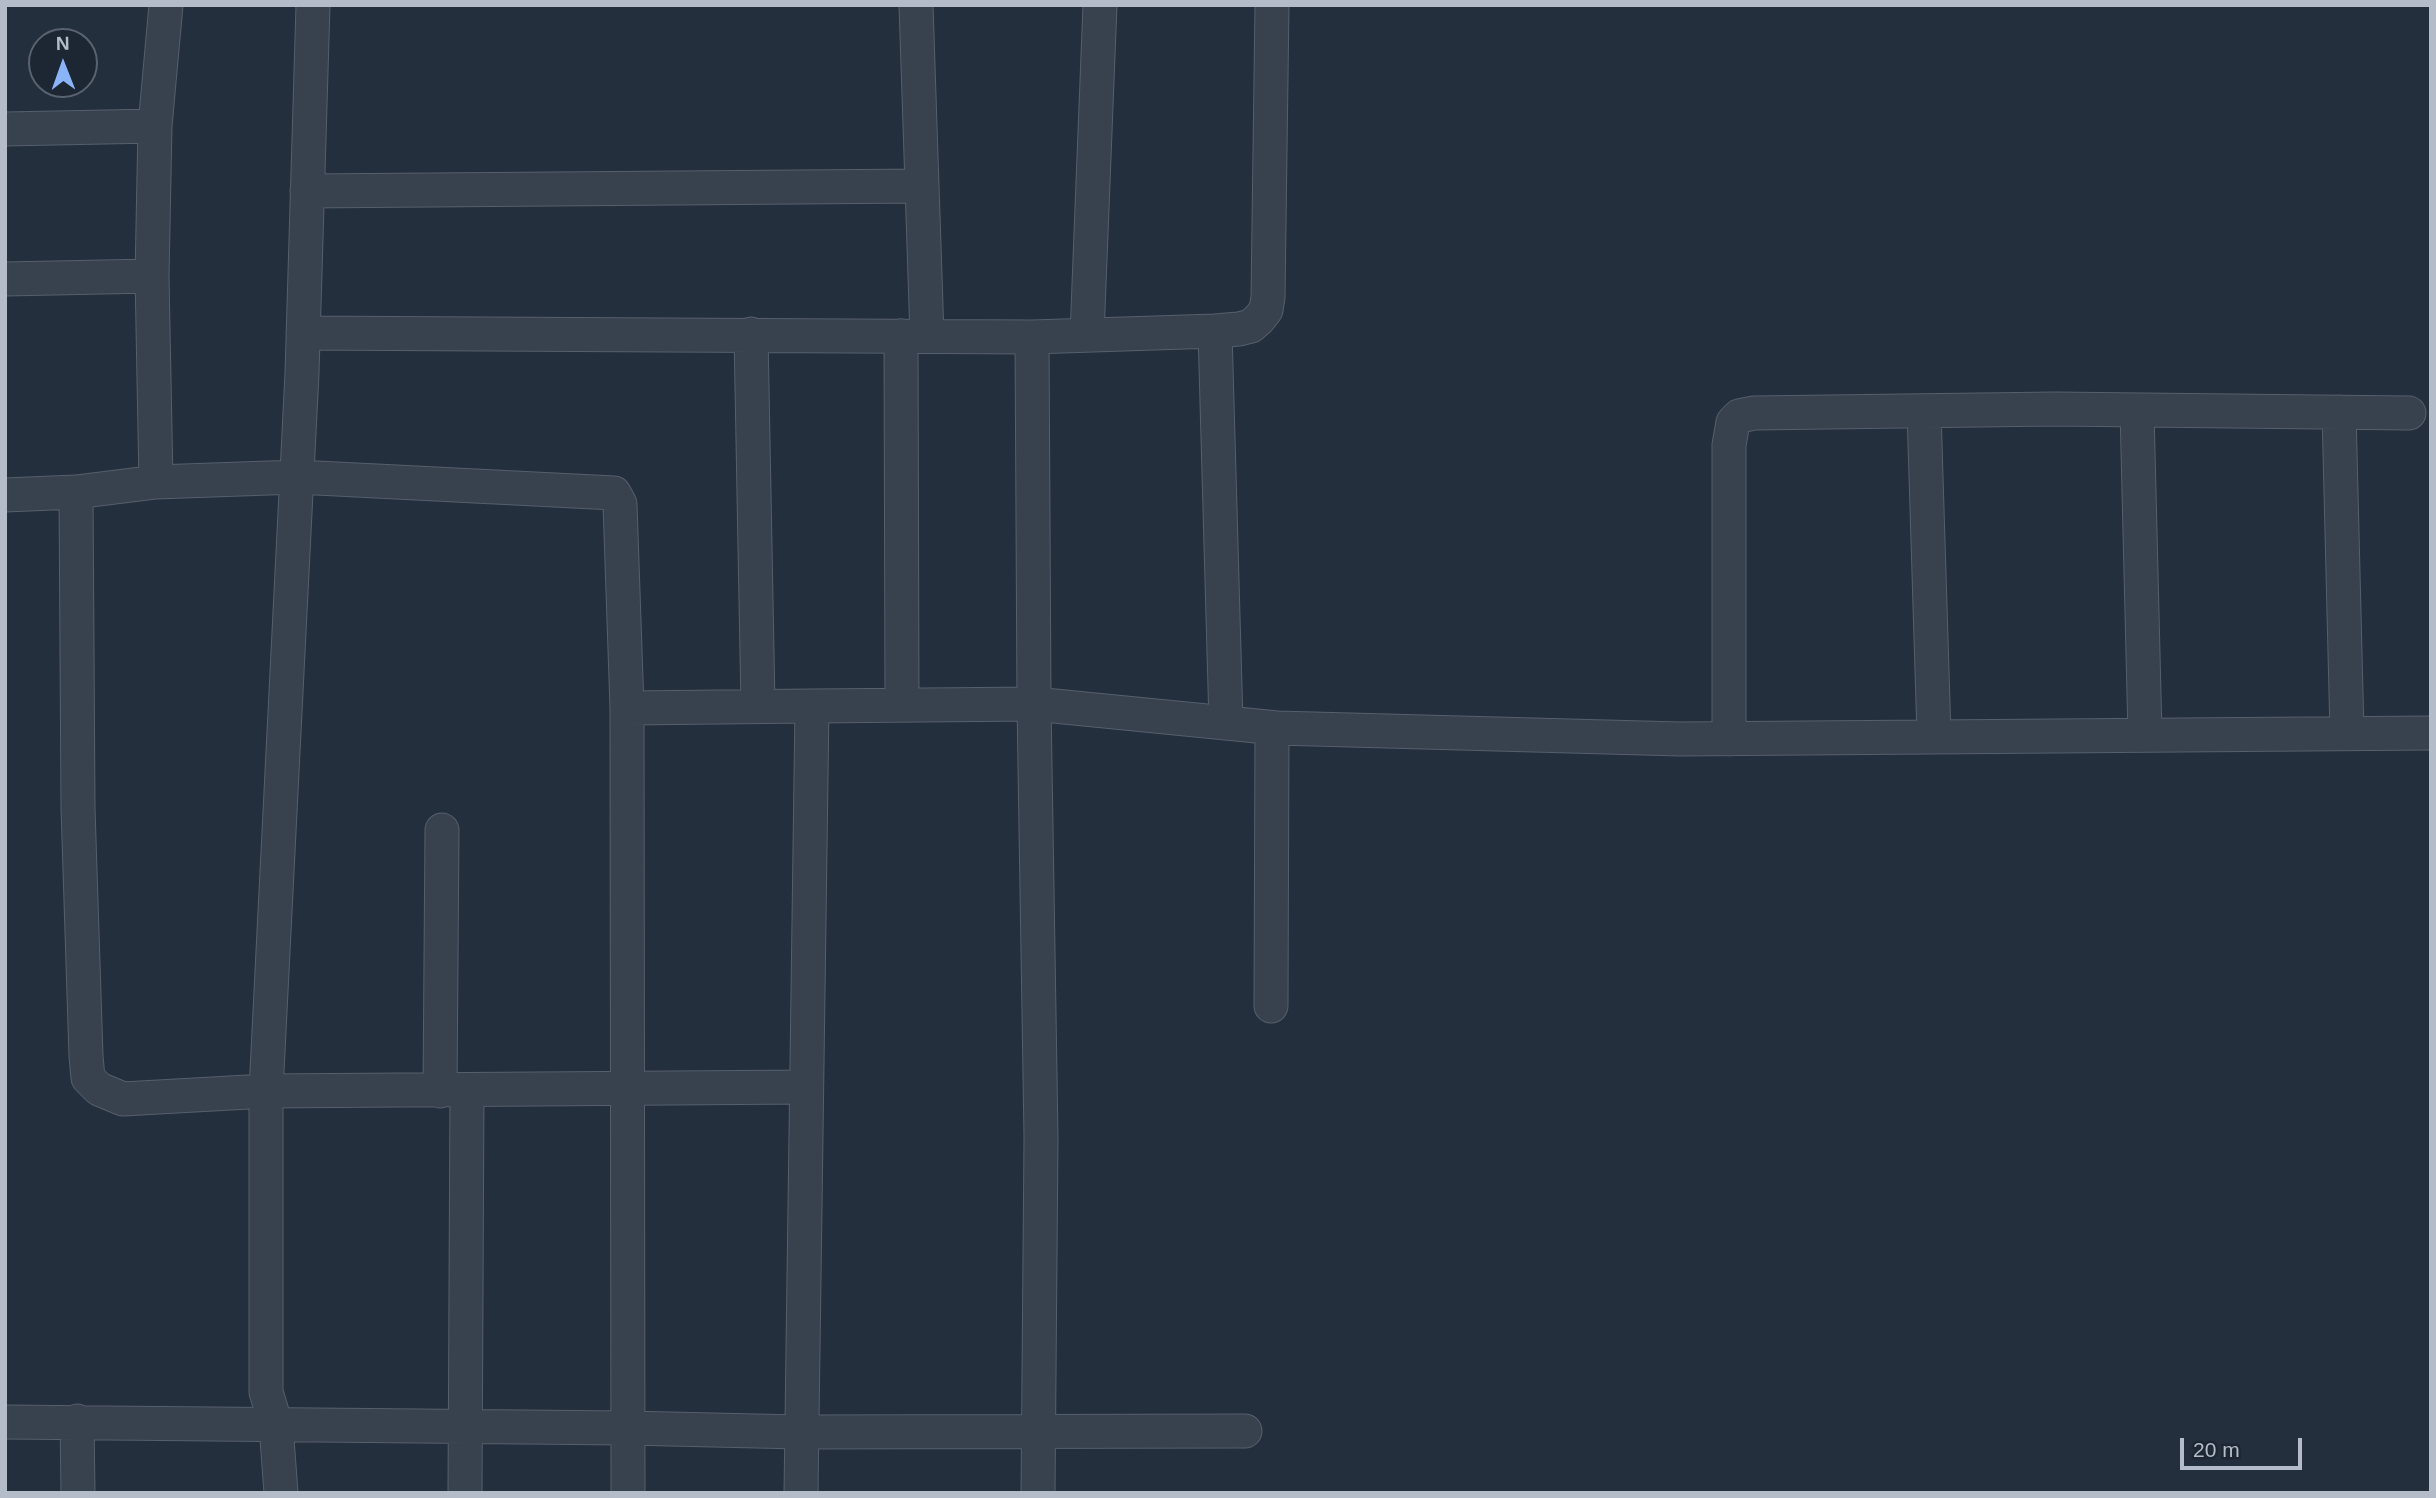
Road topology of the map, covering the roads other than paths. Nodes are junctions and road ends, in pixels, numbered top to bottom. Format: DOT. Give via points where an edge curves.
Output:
graph roads {
  1 [pos="166,5"];
  2 [pos="313,5"];
  3 [pos="916,5"];
  4 [pos="1100,5"];
  5 [pos="1272,5"];
  6 [pos="155,126"];
  7 [pos="5,129"];
  8 [pos="922,186"];
  9 [pos="307,191"];
  10 [pos="152,276"];
  11 [pos="5,279"];
  12 [pos="1215,331"];
  13 [pos="303,333"];
  14 [pos="751,334"];
  15 [pos="1087,335"];
  16 [pos="914,336"];
  17 [pos="1032,337"];
  18 [pos="2137,410"];
  19 [pos="1924,411"];
  20 [pos="2339,412"];
  21 [pos="2409,413"];
  22 [pos="296,477"];
  23 [pos="156,482"];
  24 [pos="76,492"];
  25 [pos="5,495"];
  26 [pos="1034,704"];
  27 [pos="902,705"];
  28 [pos="758,706"];
  29 [pos="812,706"];
  30 [pos="627,708"];
  31 [pos="1226,723"];
  32 [pos="1272,727"];
  33 [pos="2347,733"];
  34 [pos="2431,733"];
  35 [pos="2145,735"];
  36 [pos="1934,736"];
  37 [pos="1729,738"];
  38 [pos="442,830"];
  39 [pos="1271,1006"];
  40 [pos="806,1087"];
  41 [pos="628,1090"];
  42 [pos="266,1091"];
  43 [pos="454,1091"];
  44 [pos="5,1422"];
  45 [pos="77,1422"];
  46 [pos="276,1425"];
  47 [pos="464,1426"];
  48 [pos="627,1427"];
  49 [pos="1039,1431"];
  50 [pos="1245,1431"];
  51 [pos="800,1432"];
  52 [pos="78,1493"];
  53 [pos="281,1493"];
  54 [pos="465,1493"];
  55 [pos="628,1493"];
  56 [pos="800,1493"];
  57 [pos="1038,1493"];
  1 -- 6 [label="street"];
  2 -- 9 [label="street"];
  3 -- 8 [label="street"];
  4 -- 15 [label="street"];
  5 -- 12 [label="street" via="1266,310 1251,326"];
  6 -- 7 [label="street"];
  6 -- 10 [label="street"];
  8 -- 9 [label="street"];
  8 -- 16 [label="street"];
  9 -- 13 [label="street"];
  10 -- 11 [label="street"];
  10 -- 23 [label="street"];
  12 -- 15 [label="street"];
  12 -- 31 [label="street"];
  13 -- 14 [label="street"];
  13 -- 22 [label="street"];
  14 -- 16 [label="street"];
  14 -- 28 [label="street"];
  15 -- 17 [label="street"];
  16 -- 17 [label="street"];
  16 -- 27 [label="street"];
  17 -- 26 [label="street"];
  18 -- 19 [label="street"];
  18 -- 20 [label="street"];
  18 -- 35 [label="street"];
  19 -- 36 [label="street"];
  19 -- 37 [label="street" via="1754,413 1732,422"];
  20 -- 21 [label="street"];
  20 -- 33 [label="street"];
  22 -- 23 [label="street"];
  22 -- 30 [label="street" via="614,493 620,504"];
  22 -- 42 [label="street"];
  23 -- 24 [label="street"];
  24 -- 25 [label="street"];
  24 -- 42 [label="street" via="78,808 88,1078 99,1089 122,1099"];
  26 -- 27 [label="street"];
  26 -- 31 [label="street"];
  26 -- 49 [label="street" via="1041,1137"];
  27 -- 29 [label="street"];
  28 -- 29 [label="street"];
  28 -- 30 [label="street"];
  29 -- 40 [label="street"];
  30 -- 41 [label="street"];
  31 -- 32 [label="street"];
  32 -- 37 [label="street"];
  32 -- 39 [label="street"];
  33 -- 34 [label="street"];
  33 -- 35 [label="street"];
  35 -- 36 [label="street"];
  36 -- 37 [label="street"];
  38 -- 43 [label="street"];
  40 -- 41 [label="street"];
  40 -- 51 [label="street"];
  41 -- 43 [label="street"];
  41 -- 48 [label="street"];
  42 -- 43 [label="street"];
  42 -- 46 [label="street" via="266,1392"];
  43 -- 47 [label="street"];
  44 -- 45 [label="street"];
  45 -- 46 [label="street"];
  45 -- 52 [label="street"];
  46 -- 47 [label="street"];
  46 -- 53 [label="street"];
  47 -- 48 [label="street"];
  47 -- 54 [label="street"];
  48 -- 51 [label="street"];
  48 -- 55 [label="street"];
  49 -- 50 [label="street"];
  49 -- 51 [label="street"];
  49 -- 57 [label="street"];
  51 -- 56 [label="street"];
}
